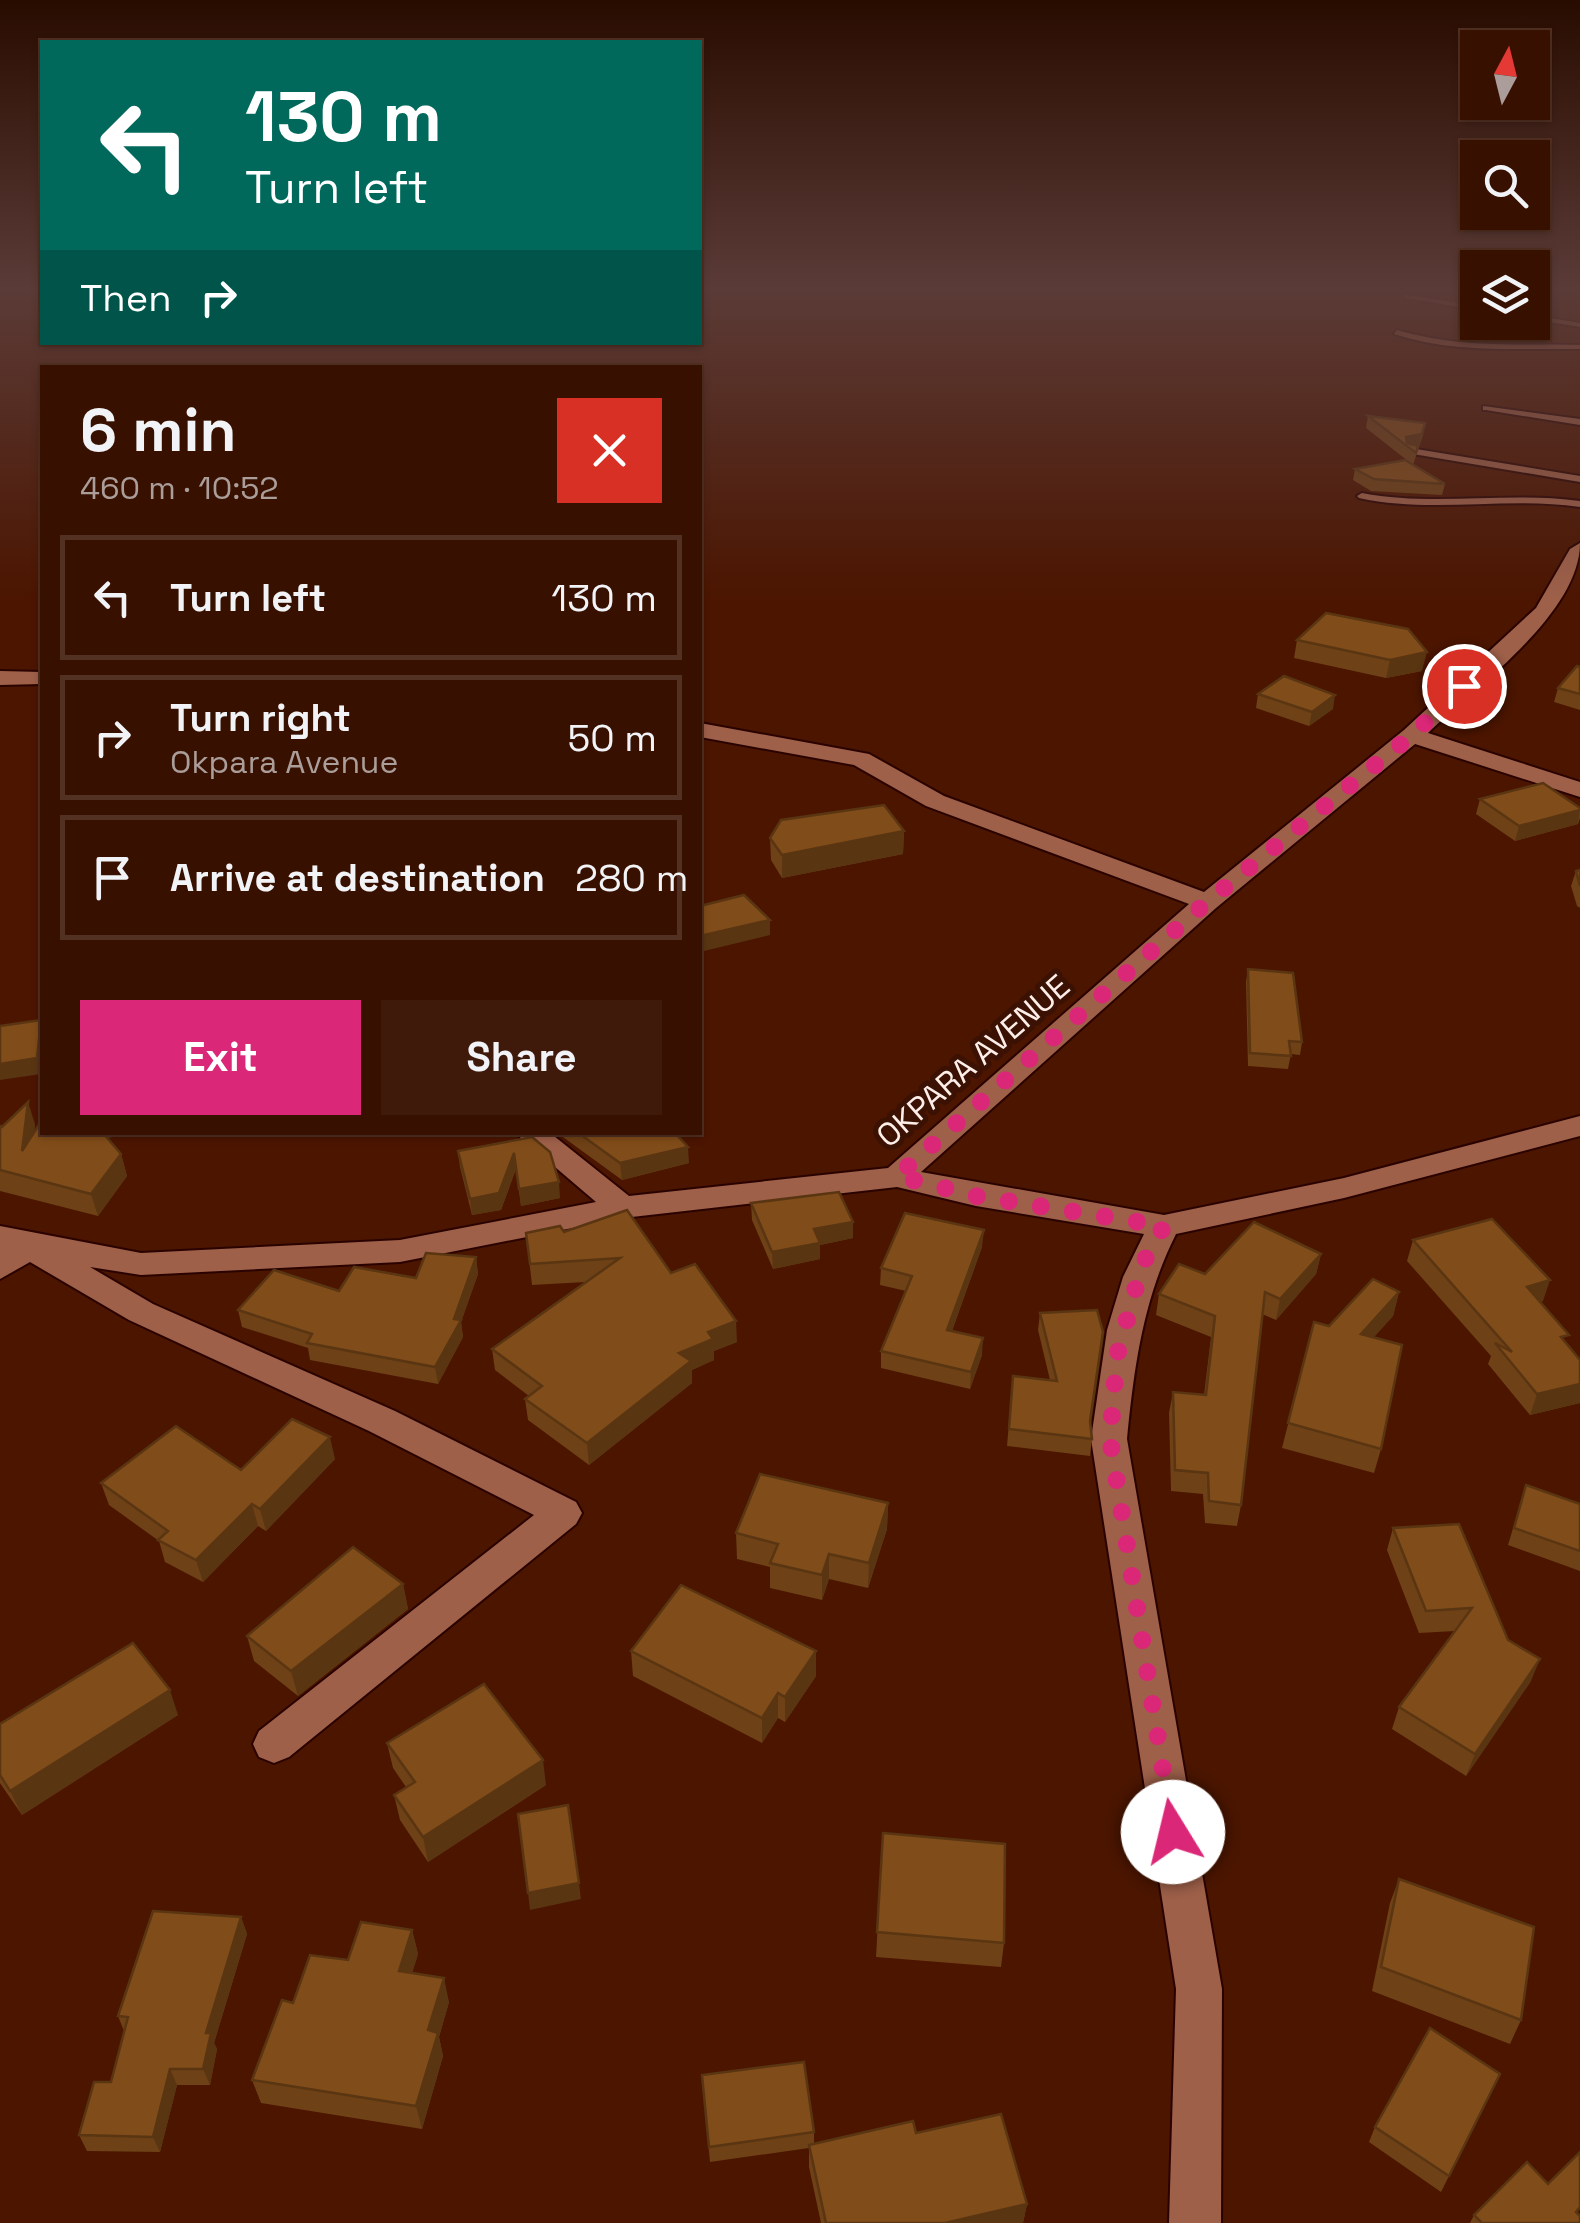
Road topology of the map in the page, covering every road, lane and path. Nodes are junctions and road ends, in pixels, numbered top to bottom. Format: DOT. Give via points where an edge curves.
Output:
graph roads {
  1 [pos="1486,408"];
  2 [pos="1580,422"];
  3 [pos="1410,451"];
  4 [pos="1580,479"];
  5 [pos="1362,496"];
  6 [pos="1580,504"];
  7 [pos="1580,549"];
  8 [pos="0,678"];
  9 [pos="40,678"];
  10 [pos="702,730"];
  11 [pos="1412,735"];
  12 [pos="1580,790"];
  13 [pos="1207,902"];
  14 [pos="1580,1126"];
  15 [pos="534,1135"];
  16 [pos="897,1176"];
  17 [pos="623,1207"];
  18 [pos="1164,1226"];
  19 [pos="14,1242"];
  20 [pos="0,1268"];
  21 [pos="274,1744"];
  22 [pos="1195,2223"];
  1 -- 2 [label="lane"];
  3 -- 4 [label="lane"];
  5 -- 6 [label="lane" via="1415,506 1500,498"];
  7 -- 11 [label="street, OKPARA AVENUE" via="1544,611"];
  8 -- 9 [label="street"];
  10 -- 13 [label="street" via="861,759 935,801"];
  11 -- 12 [label="street"];
  11 -- 13 [label="street, OKPARA AVENUE"];
  13 -- 16 [label="street, OKPARA AVENUE"];
  14 -- 18 [label="street" via="1344,1188"];
  15 -- 17 [label="street"];
  16 -- 17 [label="street, OKPARA AVENUE"];
  16 -- 18 [label="street" via="976,1196"];
  17 -- 19 [label="street, OKPARA AVENUE" via="400,1250 140,1264"];
  18 -- 22 [label="street" via="1142,1265 1117,1356 1110,1439 1199,1988"];
  19 -- 20 [label="street"];
  19 -- 21 [label="street" via="141,1312 382,1420 563,1513"];
}
